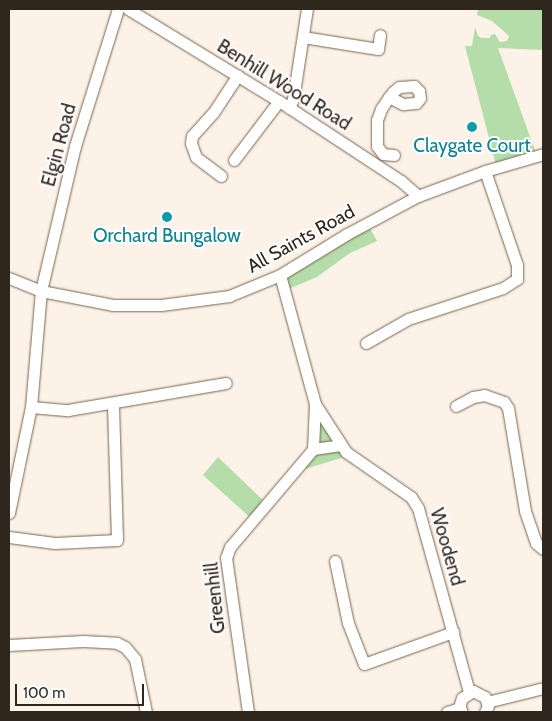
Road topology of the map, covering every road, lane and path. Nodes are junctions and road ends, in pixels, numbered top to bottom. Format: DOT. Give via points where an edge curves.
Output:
graph roads {
  1 [pos="118,9"];
  2 [pos="128,9"];
  3 [pos="307,9"];
  4 [pos="380,36"];
  5 [pos="303,37"];
  6 [pos="238,76"];
  7 [pos="389,97"];
  8 [pos="279,101"];
  9 [pos="289,108"];
  10 [pos="250,139"];
  11 [pos="260,146"];
  12 [pos="543,154"];
  13 [pos="234,160"];
  14 [pos="376,165"];
  15 [pos="485,171"];
  16 [pos="221,176"];
  17 [pos="418,196"];
  18 [pos="280,275"];
  19 [pos="9,278"];
  20 [pos="41,292"];
  21 [pos="366,343"];
  22 [pos="226,383"];
  23 [pos="113,402"];
  24 [pos="315,404"];
  25 [pos="456,406"];
  26 [pos="31,407"];
  27 [pos="341,445"];
  28 [pos="312,449"];
  29 [pos="9,513"];
  30 [pos="9,537"];
  31 [pos="543,549"];
  32 [pos="335,561"];
  33 [pos="452,632"];
  34 [pos="9,645"];
  35 [pos="543,688"];
  36 [pos="469,692"];
  37 [pos="486,707"];
  38 [pos="461,710"];
  39 [pos="146,712"];
  40 [pos="248,712"];
  41 [pos="447,712"];
  1 -- 20 [label="street, Elgin Road" via="75,146"];
  2 -- 6 [label="street, Benhill Wood Road"];
  3 -- 5 [label="street"];
  4 -- 5 [label="street" via="378,49"];
  5 -- 9 [label="street"];
  6 -- 8 [label="street, Benhill Wood Road"];
  6 -- 16 [label="street" via="213,113 192,136 196,157"];
  7 -- 14 [label="street" via="377,120 377,146 388,154"];
  8 -- 9 [label="street, Benhill Wood Road"];
  8 -- 10 [label="street"];
  9 -- 14 [label="street, Benhill Wood Road"];
  10 -- 11 [label="street"];
  10 -- 13 [label="street"];
  12 -- 15 [label="street, All Saints Road"];
  14 -- 17 [label="street, Benhill Wood Road"];
  15 -- 17 [label="street, All Saints Road"];
  15 -- 21 [label="street" via="517,264 517,280 503,288 408,319"];
  17 -- 18 [label="street, All Saints Road"];
  18 -- 20 [label="street, All Saints Road" via="229,296 161,305 113,305"];
  18 -- 24 [label="street, Woodend"];
  19 -- 20 [label="street, All Saints Road"];
  20 -- 26 [label="street, Elgin Road"];
  22 -- 23 [label="street"];
  23 -- 26 [label="street" via="68,410"];
  23 -- 30 [label="street" via="117,540 55,543"];
  24 -- 27 [label="street, Woodend"];
  24 -- 28 [label="street, Woodend"];
  25 -- 31 [label="street" via="484,395 504,402 508,408 525,511 536,542"];
  26 -- 29 [label="street, Elgin Road"];
  27 -- 28 [label="street"];
  27 -- 33 [label="street, Woodend" via="352,457 415,502"];
  28 -- 40 [label="street, Greenhill" via="230,547 226,558"];
  32 -- 33 [label="street" via="348,623 364,664"];
  33 -- 36 [label="street, Woodend"];
  34 -- 39 [label="street" via="83,641 117,643 135,659"];
  35 -- 37 [label="street"];
  36 -- 37 [label="street" via="482,694"];
  36 -- 38 [label="street" via="462,698"];
  38 -- 41 [label="street"];
}
